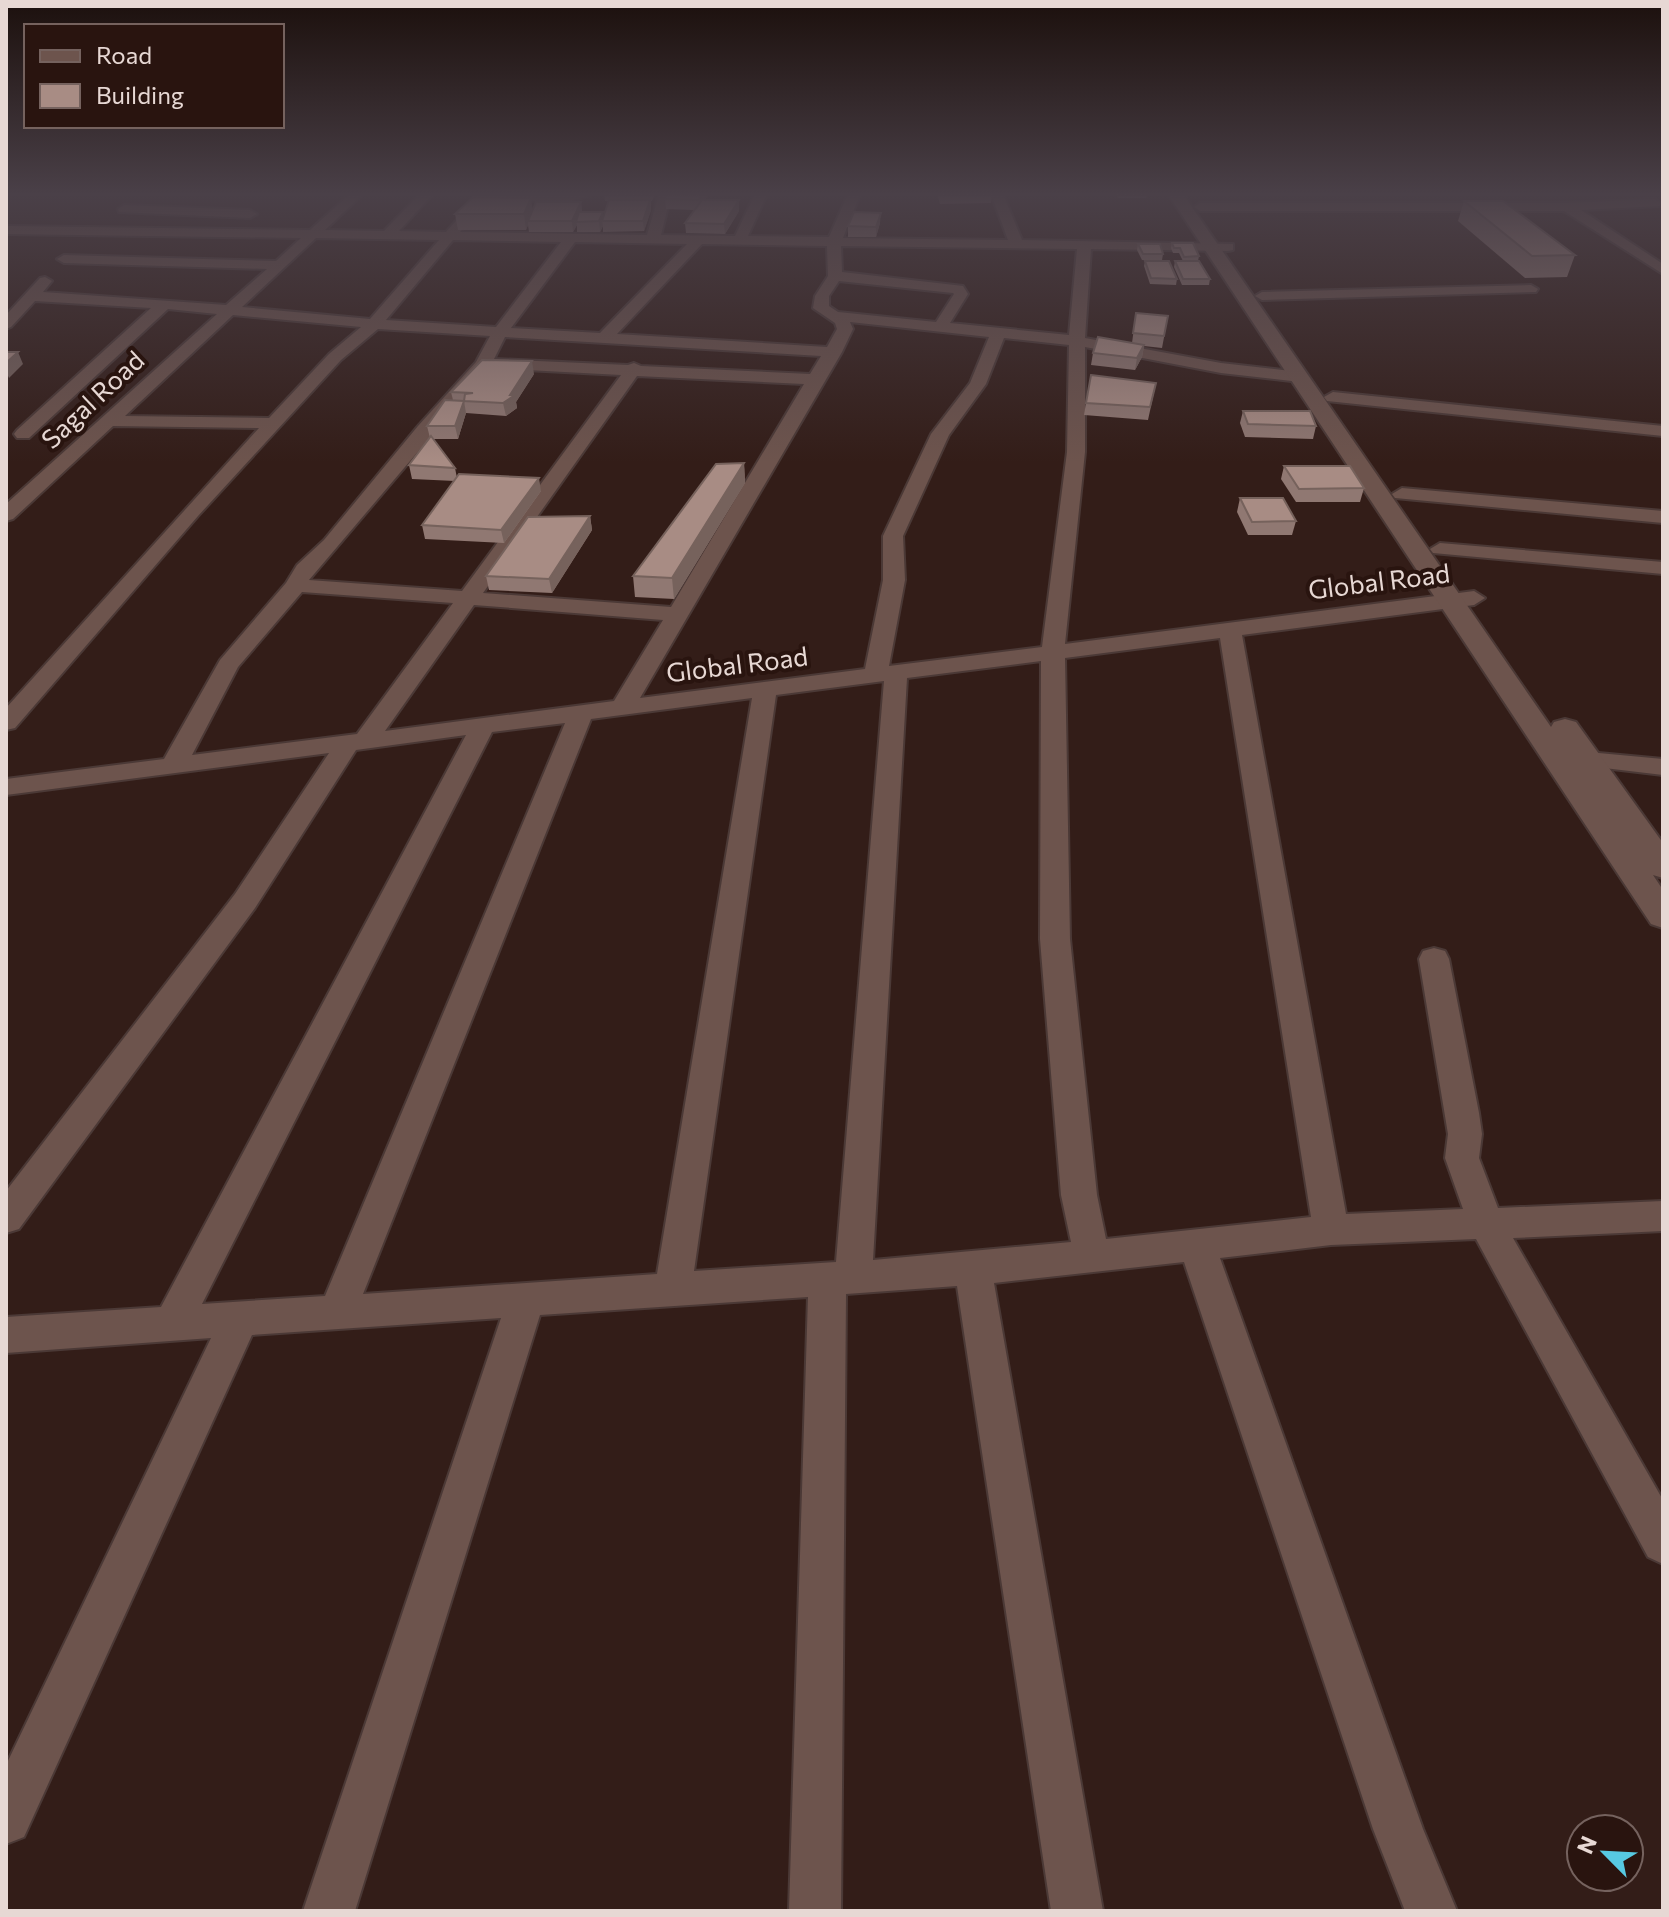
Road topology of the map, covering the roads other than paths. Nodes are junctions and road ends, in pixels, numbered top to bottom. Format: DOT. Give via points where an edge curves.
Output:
graph roads {
  1 [pos="42,283"];
  2 [pos="258,283"];
  3 [pos="410,283"];
  4 [pos="537,283"];
  5 [pos="656,283"];
  6 [pos="830,283"];
  7 [pos="906,283"];
  8 [pos="1081,283"];
  9 [pos="1242,283"];
  10 [pos="1251,283"];
  11 [pos="1531,289"];
  12 [pos="31,296"];
  13 [pos="1262,296"];
  14 [pos="164,304"];
  15 [pos="227,310"];
  16 [pos="832,316"];
  17 [pos="6,324"];
  18 [pos="374,324"];
  19 [pos="940,327"];
  20 [pos="500,332"];
  21 [pos="998,333"];
  22 [pos="604,338"];
  23 [pos="1077,341"];
  24 [pos="834,352"];
  25 [pos="483,364"];
  26 [pos="634,368"];
  27 [pos="1300,377"];
  28 [pos="815,379"];
  29 [pos="1333,397"];
  30 [pos="273,423"];
  31 [pos="103,426"];
  32 [pos="1663,431"];
  33 [pos="15,434"];
  34 [pos="1402,494"];
  35 [pos="6,515"];
  36 [pos="1663,517"];
  37 [pos="1440,549"];
  38 [pos="1663,568"];
  39 [pos="296,585"];
  40 [pos="471,598"];
  41 [pos="1463,600"];
  42 [pos="677,614"];
  43 [pos="1230,630"];
  44 [pos="1053,652"];
  45 [pos="886,674"];
  46 [pos="765,689"];
  47 [pos="622,708"];
  48 [pos="581,713"];
  49 [pos="6,723"];
  50 [pos="483,726"];
  51 [pos="356,742"];
  52 [pos="1588,760"];
  53 [pos="173,766"];
  54 [pos="1663,767"];
  55 [pos="6,787"];
  56 [pos="1663,867"];
  57 [pos="1663,916"];
  58 [pos="1434,959"];
  59 [pos="1663,1216"];
  60 [pos="6,1218"];
  61 [pos="1485,1221"];
  62 [pos="1331,1230"];
  63 [pos="1197,1245"];
  64 [pos="1092,1256"];
  65 [pos="973,1269"];
  66 [pos="840,1278"];
  67 [pos="673,1290"];
  68 [pos="526,1300"];
  69 [pos="337,1312"];
  70 [pos="240,1319"];
  71 [pos="172,1324"];
  72 [pos="6,1335"];
  73 [pos="1663,1542"];
  74 [pos="6,1819"];
  75 [pos="329,1911"];
  76 [pos="815,1911"];
  77 [pos="1077,1911"];
  78 [pos="1431,1911"];
  1 -- 12 [label="street"];
  2 -- 15 [label="street, Sagal Road"];
  3 -- 18 [label="street"];
  4 -- 20 [label="street"];
  5 -- 22 [label="street"];
  6 -- 16 [label="street" via="821,308"];
  7 -- 19 [label="street" via="958,289 961,294"];
  8 -- 23 [label="street"];
  9 -- 27 [label="street"];
  10 -- 13 [label="street"];
  11 -- 13 [label="street"];
  12 -- 14 [label="street"];
  12 -- 17 [label="street"];
  13 -- 29 [label="street"];
  14 -- 15 [label="street"];
  14 -- 33 [label="street"];
  15 -- 18 [label="street"];
  15 -- 31 [label="street, Sagal Road"];
  16 -- 19 [label="street"];
  16 -- 24 [label="street" via="845,329"];
  18 -- 20 [label="street"];
  18 -- 30 [label="street"];
  19 -- 21 [label="street"];
  20 -- 22 [label="street"];
  20 -- 25 [label="street"];
  21 -- 23 [label="street"];
  21 -- 45 [label="street" via="978,384 940,434 893,536"];
  22 -- 24 [label="street"];
  23 -- 27 [label="street"];
  23 -- 44 [label="street" via="1076,452"];
  24 -- 28 [label="street"];
  25 -- 26 [label="street"];
  25 -- 39 [label="street" via="304,569"];
  26 -- 28 [label="street"];
  26 -- 40 [label="street"];
  27 -- 41 [label="street"];
  28 -- 42 [label="street"];
  29 -- 32 [label="street"];
  29 -- 34 [label="street"];
  30 -- 31 [label="street"];
  30 -- 49 [label="street"];
  31 -- 33 [label="street"];
  31 -- 35 [label="street, Sagal Road"];
  34 -- 36 [label="street"];
  34 -- 37 [label="street"];
  37 -- 38 [label="street"];
  37 -- 41 [label="street"];
  39 -- 40 [label="street"];
  39 -- 53 [label="street" via="228,665"];
  40 -- 42 [label="street"];
  40 -- 51 [label="street"];
  41 -- 43 [label="street, Global Road"];
  41 -- 52 [label="street"];
  41 -- 57 [label="street"];
  42 -- 47 [label="street"];
  43 -- 44 [label="street, Global Road"];
  43 -- 62 [label="street"];
  44 -- 45 [label="street, Global Road"];
  44 -- 64 [label="street" via="1055,939 1079,1195"];
  45 -- 46 [label="street, Global Road"];
  45 -- 66 [label="street"];
  46 -- 47 [label="street, Global Road"];
  46 -- 67 [label="street"];
  47 -- 48 [label="street, Global Road"];
  48 -- 50 [label="street, Global Road"];
  48 -- 69 [label="street"];
  50 -- 51 [label="street, Global Road"];
  50 -- 71 [label="street"];
  51 -- 53 [label="street, Global Road"];
  51 -- 60 [label="street" via="245,901"];
  52 -- 54 [label="street"];
  52 -- 56 [label="street"];
  53 -- 55 [label="street, Global Road"];
  58 -- 61 [label="street" via="1465,1134 1462,1158"];
  59 -- 61 [label="street"];
  61 -- 62 [label="street"];
  61 -- 73 [label="street"];
  62 -- 63 [label="street"];
  63 -- 64 [label="street"];
  63 -- 78 [label="street"];
  64 -- 65 [label="street"];
  65 -- 66 [label="street"];
  65 -- 77 [label="street"];
  66 -- 67 [label="street"];
  66 -- 76 [label="street"];
  67 -- 68 [label="street"];
  68 -- 69 [label="street"];
  68 -- 75 [label="street"];
  69 -- 70 [label="street"];
  70 -- 71 [label="street"];
  70 -- 74 [label="street"];
  71 -- 72 [label="street"];
}
